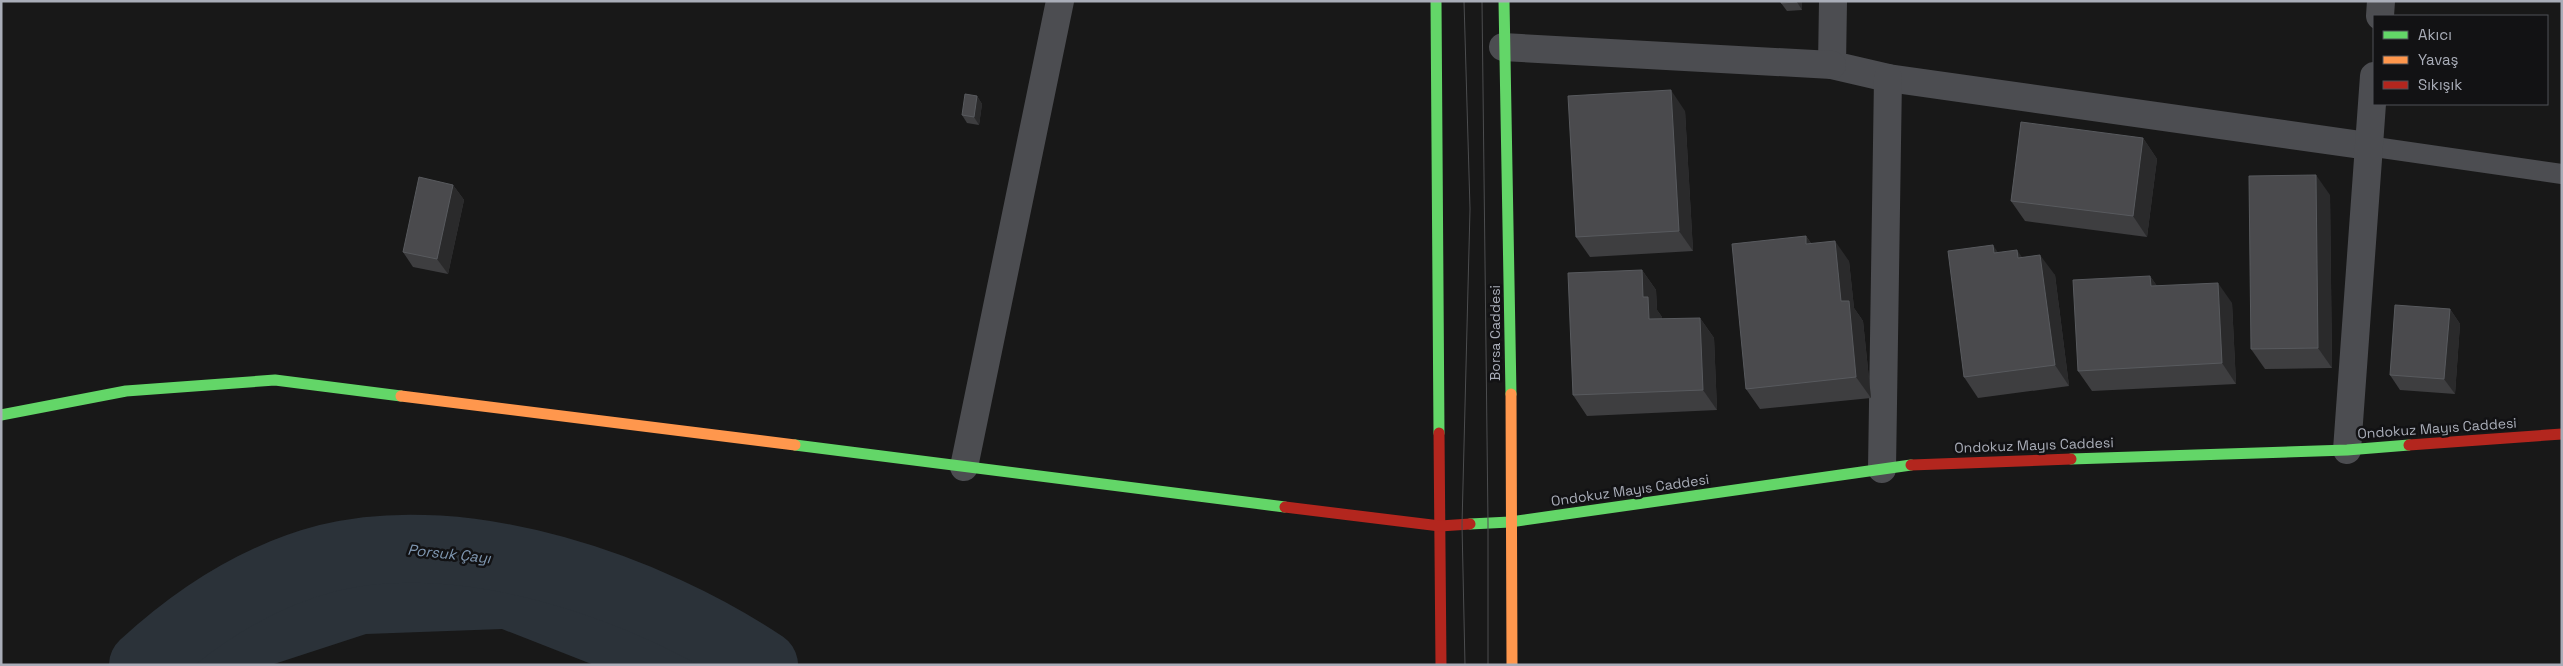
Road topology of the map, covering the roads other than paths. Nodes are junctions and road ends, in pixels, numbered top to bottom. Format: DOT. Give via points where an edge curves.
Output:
graph roads {
  1 [pos="1060,1"];
  2 [pos="1436,1"];
  3 [pos="1504,1"];
  4 [pos="1833,1"];
  5 [pos="2381,1"];
  6 [pos="2380,15"];
  7 [pos="1503,47"];
  8 [pos="1832,65"];
  9 [pos="1888,78"];
  10 [pos="2373,88"];
  11 [pos="2368,146"];
  12 [pos="2562,174"];
  13 [pos="6,417"];
  14 [pos="2562,434"];
  15 [pos="2346,450"];
  16 [pos="964,466"];
  17 [pos="1882,468"];
  18 [pos="1510,522"];
  19 [pos="1440,526"];
  20 [pos="1441,665"];
  21 [pos="1512,665"];
  1 -- 16 [label="street"];
  2 -- 19 [label="street"];
  3 -- 7 [label="street, Borsa Caddesi"];
  4 -- 8 [label="street"];
  5 -- 6 [label="street"];
  7 -- 8 [label="street"];
  7 -- 18 [label="street, Borsa Caddesi" via="1510,287"];
  8 -- 9 [label="street"];
  9 -- 11 [label="street"];
  9 -- 17 [label="street"];
  10 -- 11 [label="street"];
  11 -- 12 [label="lane"];
  11 -- 15 [label="street"];
  13 -- 16 [label="street, Ondokuz Mayıs Caddesi" via="126,391 275,380"];
  14 -- 15 [label="street, Ondokuz Mayıs Caddesi"];
  15 -- 17 [label="street, Ondokuz Mayıs Caddesi" via="1926,463"];
  16 -- 19 [label="street, Ondokuz Mayıs Caddesi"];
  17 -- 18 [label="street, Ondokuz Mayıs Caddesi"];
  18 -- 19 [label="street, Ondokuz Mayıs Caddesi"];
  18 -- 21 [label="street, Borsa Caddesi"];
  19 -- 20 [label="street"];
}
